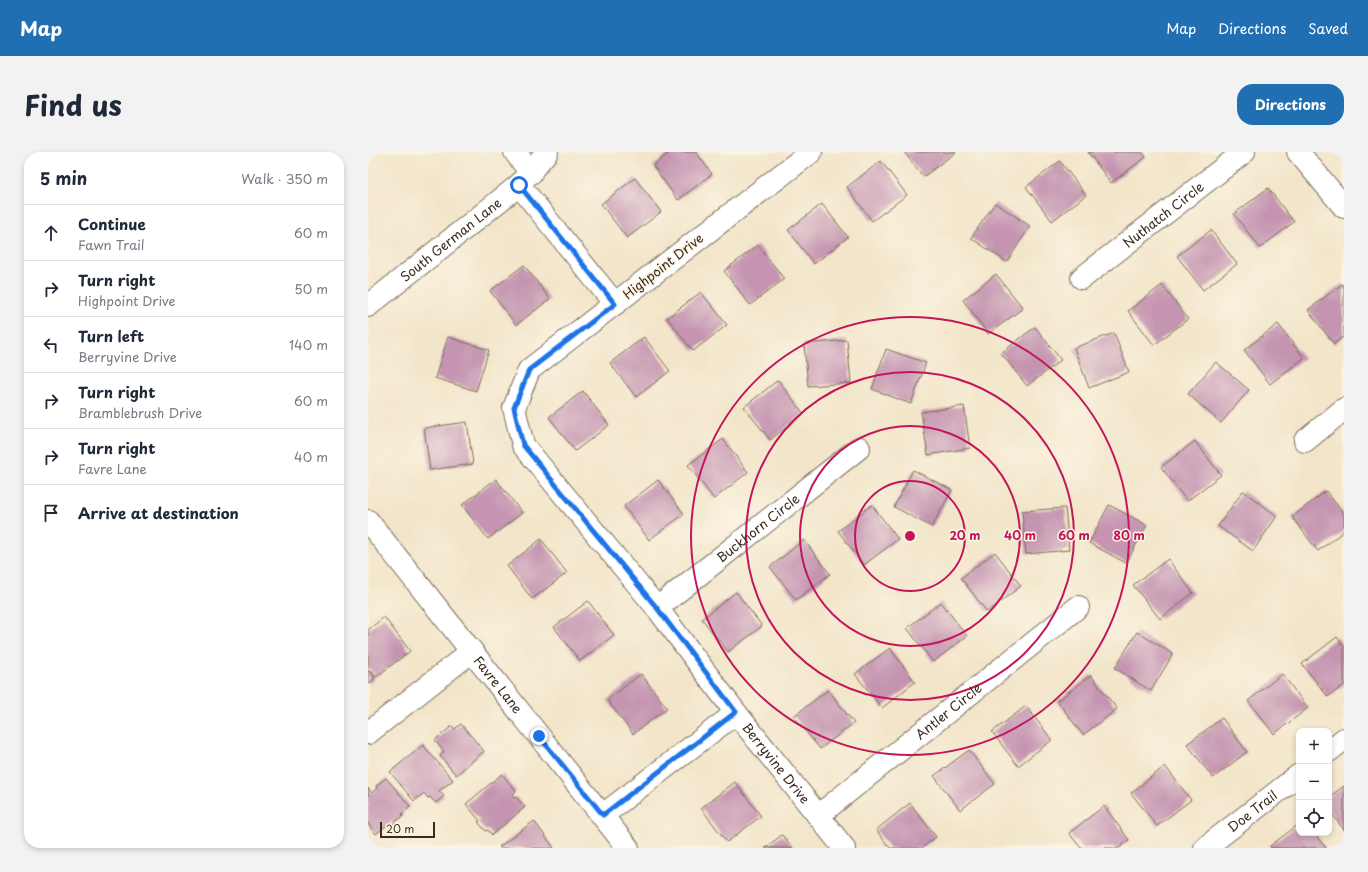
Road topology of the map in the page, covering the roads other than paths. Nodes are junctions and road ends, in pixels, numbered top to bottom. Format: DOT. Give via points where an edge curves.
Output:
graph roads {
  1 [pos="515,152"];
  2 [pos="547,152"];
  3 [pos="811,152"];
  4 [pos="1244,152"];
  5 [pos="1298,152"];
  6 [pos="525,179"];
  7 [pos="1344,207"];
  8 [pos="1082,278"];
  9 [pos="615,304"];
  10 [pos="368,306"];
  11 [pos="514,408"];
  12 [pos="1344,409"];
  13 [pos="1305,441"];
  14 [pos="859,448"];
  15 [pos="368,520"];
  16 [pos="1078,607"];
  17 [pos="657,608"];
  18 [pos="472,651"];
  19 [pos="736,712"];
  20 [pos="368,733"];
  21 [pos="1344,740"];
  22 [pos="1332,749"];
  23 [pos="1296,776"];
  24 [pos="603,815"];
  25 [pos="819,815"];
  26 [pos="628,848"];
  27 [pos="844,848"];
  28 [pos="1205,848"];
  1 -- 6 [label="street"];
  2 -- 6 [label="street, South German Lane"];
  3 -- 9 [label="street, Highpoint Drive"];
  4 -- 8 [label="street, Nuthatch Circle"];
  5 -- 7 [label="street"];
  6 -- 9 [label="street"];
  6 -- 10 [label="street, South German Lane"];
  9 -- 11 [label="street, Highpoint Drive" via="529,370"];
  11 -- 17 [label="street, Berryvine Drive" via="523,445"];
  12 -- 13 [label="street"];
  14 -- 17 [label="street, Buckhorn Circle"];
  15 -- 18 [label="street, Favre Lane"];
  16 -- 25 [label="street, Antler Circle"];
  17 -- 19 [label="street, Berryvine Drive"];
  18 -- 20 [label="street"];
  18 -- 24 [label="street, Favre Lane"];
  19 -- 24 [label="street"];
  19 -- 25 [label="street, Berryvine Drive"];
  21 -- 22 [label="street"];
  23 -- 28 [label="street, Doe Trail"];
  24 -- 26 [label="street, Favre Lane"];
  25 -- 27 [label="street, Berryvine Drive"];
}
